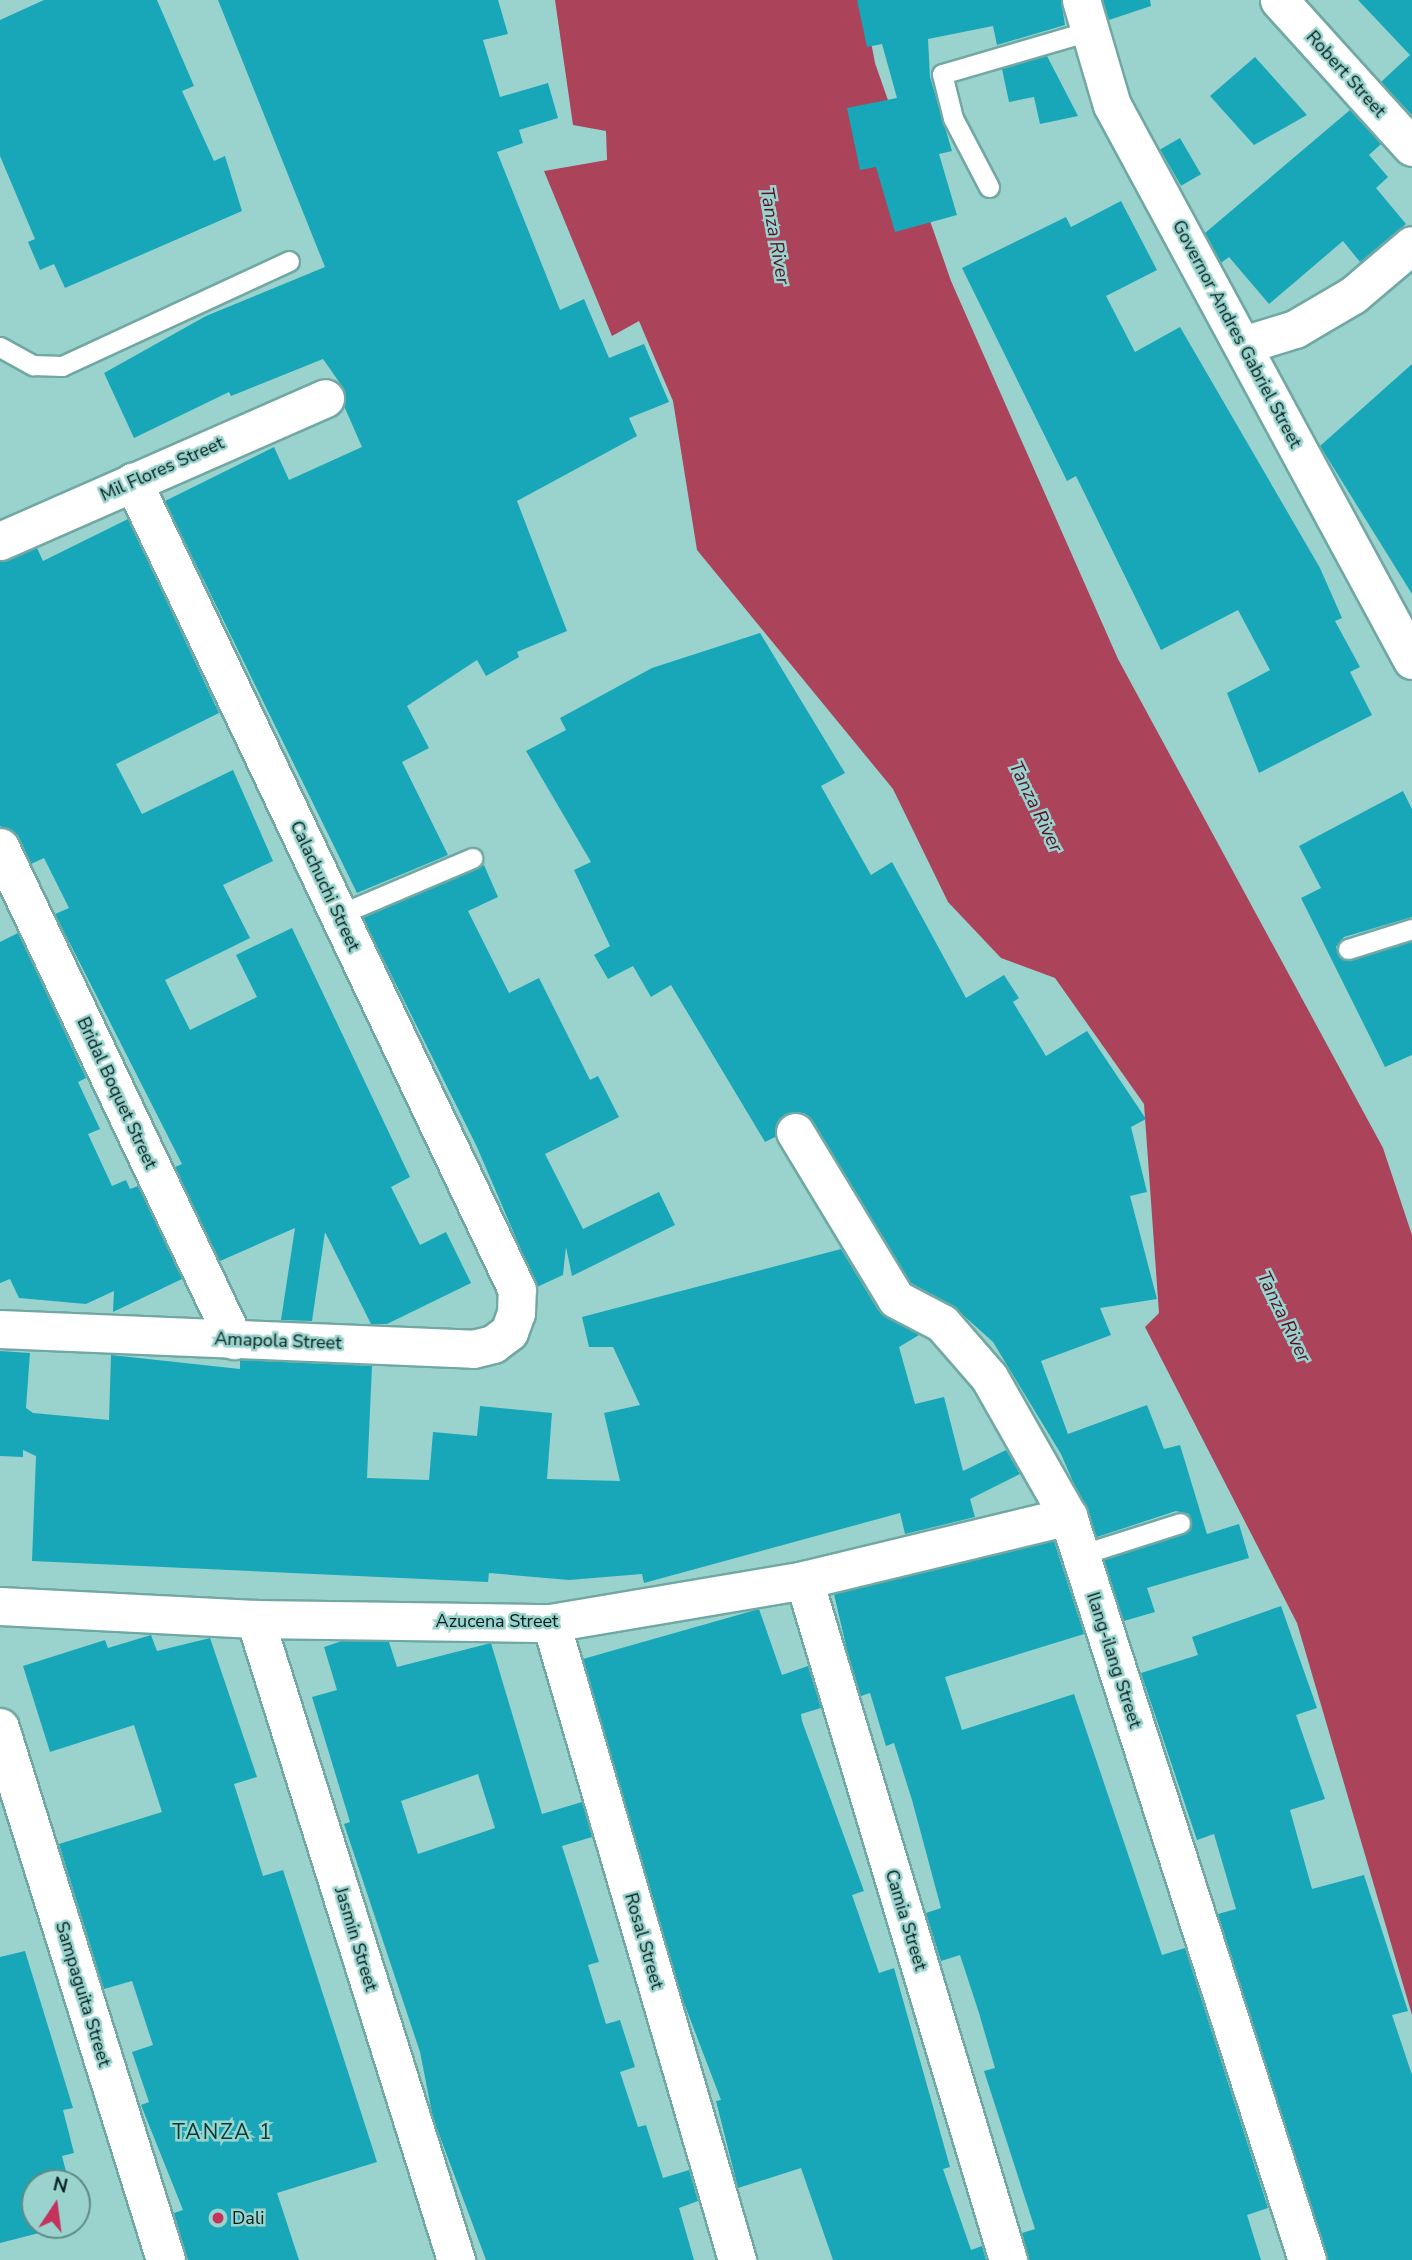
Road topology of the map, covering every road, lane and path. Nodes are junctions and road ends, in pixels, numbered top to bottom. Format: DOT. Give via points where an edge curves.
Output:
graph roads {
  1 [pos="1279,0"];
  2 [pos="1085,15"];
  3 [pos="1412,148"];
  4 [pos="989,187"];
  5 [pos="1412,245"];
  6 [pos="289,261"];
  7 [pos="1243,345"];
  8 [pos="0,347"];
  9 [pos="324,398"];
  10 [pos="133,482"];
  11 [pos="0,541"];
  12 [pos="1401,607"];
  13 [pos="1412,660"];
  14 [pos="0,847"];
  15 [pos="472,858"];
  16 [pos="338,915"];
  17 [pos="1412,929"];
  18 [pos="1348,949"];
  19 [pos="795,1132"];
  20 [pos="517,1290"];
  21 [pos="0,1329"];
  22 [pos="234,1340"];
  23 [pos="1068,1516"];
  24 [pos="1180,1523"];
  25 [pos="1080,1555"];
  26 [pos="804,1580"];
  27 [pos="0,1606"];
  28 [pos="255,1619"];
  29 [pos="551,1623"];
  30 [pos="0,1728"];
  31 [pos="162,2259"];
  32 [pos="456,2260"];
  33 [pos="737,2260"];
  34 [pos="1008,2260"];
  35 [pos="1307,2260"];
  1 -- 3 [label="street, Robert Street"];
  2 -- 4 [label="lane" via="942,74 953,118"];
  2 -- 7 [label="street, Governor Andres Gabriel Street" via="1112,105"];
  5 -- 7 [label="street" via="1342,302 1295,329"];
  6 -- 8 [label="lane" via="62,366 33,365"];
  7 -- 12 [label="street, Governor Andres Gabriel Street"];
  9 -- 10 [label="street, Mil Flores Street"];
  10 -- 11 [label="street, Mil Flores Street"];
  10 -- 16 [label="street, Calachuchi Street"];
  12 -- 13 [label="street, Governor Andres Gabriel Street"];
  14 -- 22 [label="street, Bridal Boquet Street"];
  15 -- 16 [label="lane"];
  16 -- 20 [label="street, Calachuchi Street"];
  17 -- 18 [label="lane"];
  19 -- 23 [label="street, Ilang-ilang Street" via="896,1299 942,1322 989,1377"];
  20 -- 22 [label="street, Amapola Street" via="509,1332 493,1345 473,1349"];
  21 -- 22 [label="street, Amapola Street"];
  23 -- 25 [label="street, Ilang-ilang Street"];
  23 -- 26 [label="street, Azucena Street"];
  24 -- 25 [label="lane"];
  25 -- 35 [label="street, Ilang-ilang Street"];
  26 -- 29 [label="street, Azucena Street"];
  26 -- 34 [label="street, Camia Street"];
  27 -- 28 [label="street, Azucena Street"];
  28 -- 29 [label="street, Azucena Street"];
  28 -- 32 [label="street, Jasmin Street"];
  29 -- 33 [label="street, Rosal Street"];
  30 -- 31 [label="street, Sampaguita Street"];
}
